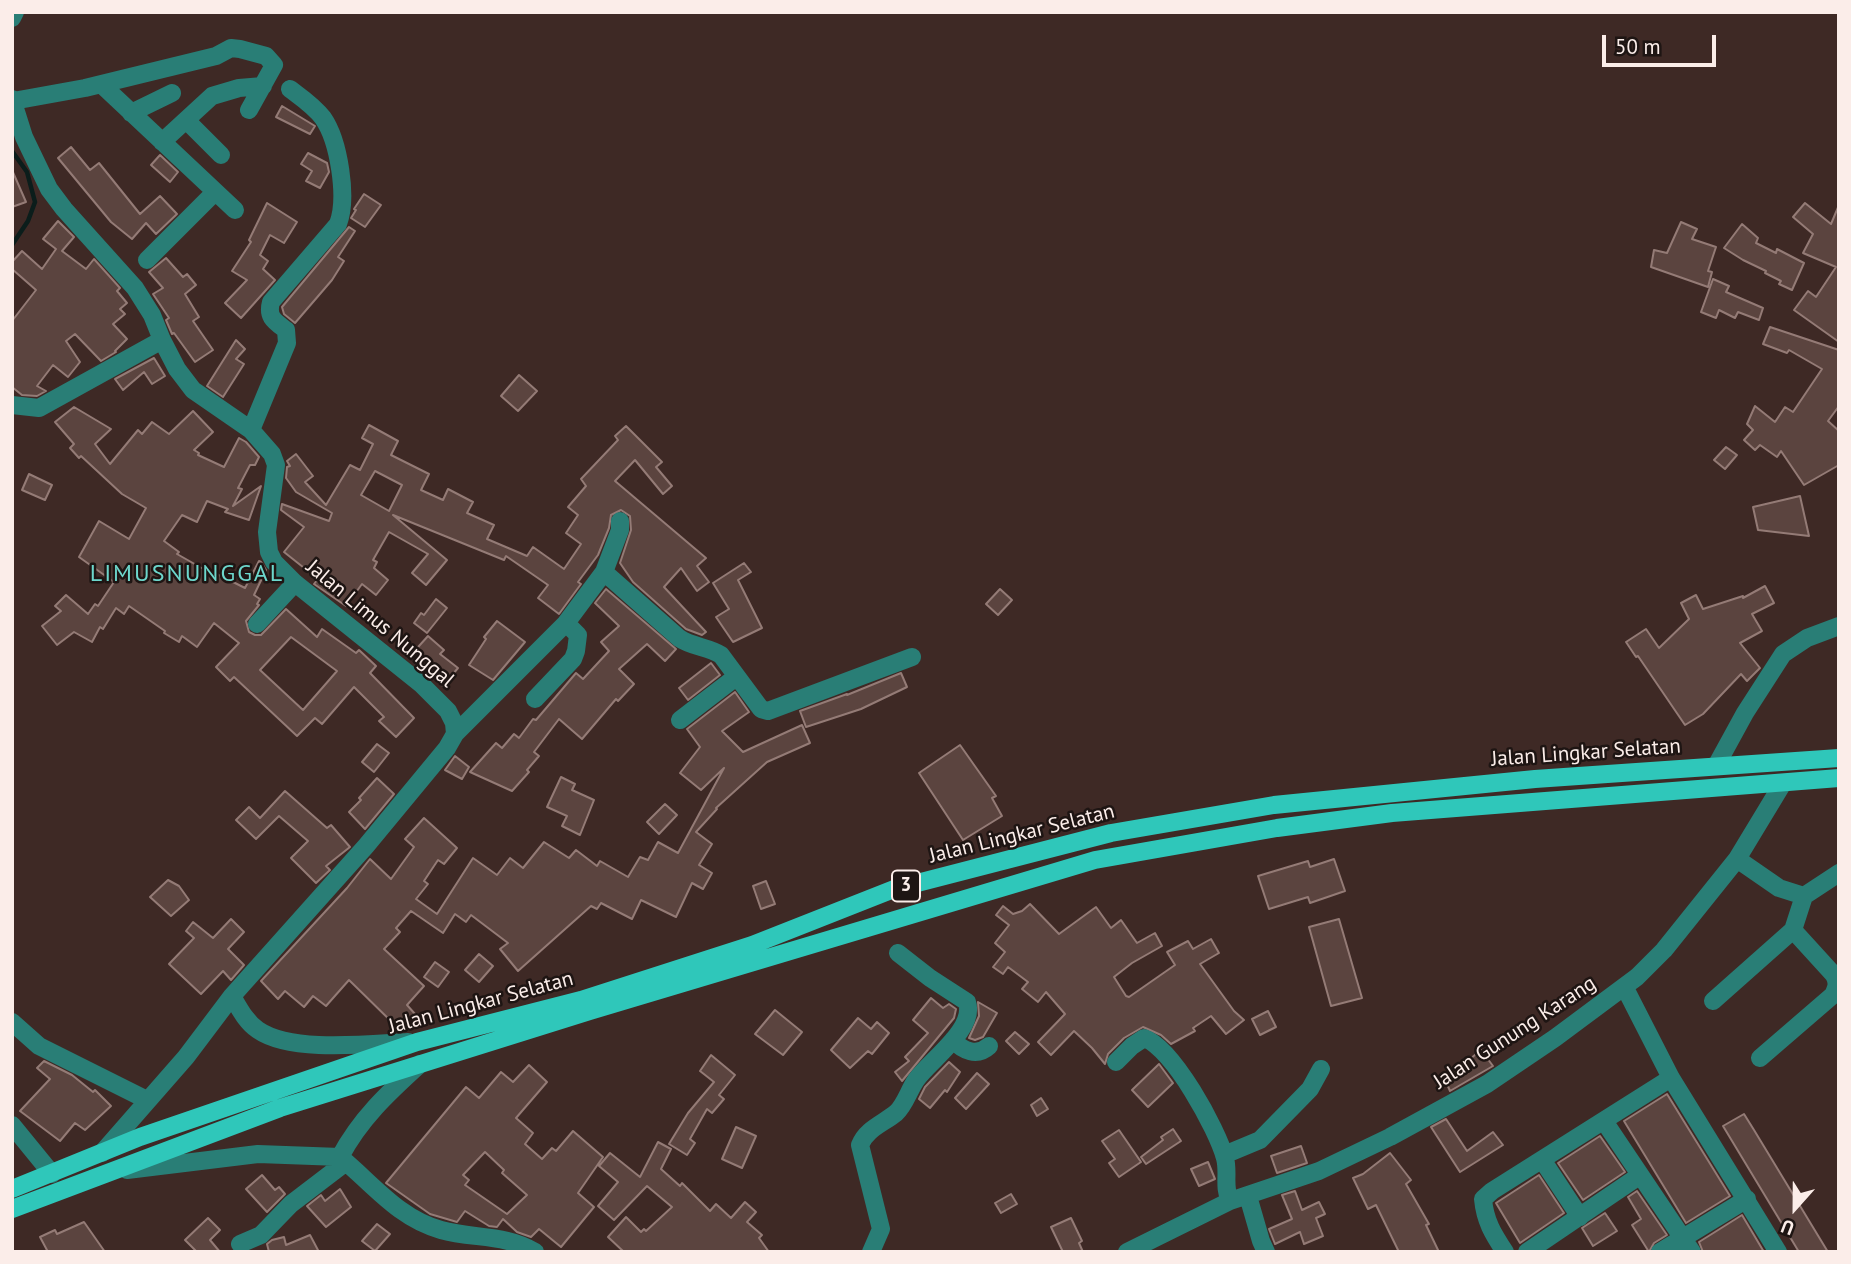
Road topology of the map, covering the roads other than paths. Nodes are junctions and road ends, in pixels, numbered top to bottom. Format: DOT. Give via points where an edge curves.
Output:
graph roads {
  1 [pos="15,12"];
  2 [pos="12,18"];
  3 [pos="101,84"];
  4 [pos="263,86"];
  5 [pos="290,89"];
  6 [pos="172,93"];
  7 [pos="13,100"];
  8 [pos="249,110"];
  9 [pos="131,113"];
  10 [pos="186,120"];
  11 [pos="162,142"];
  12 [pos="221,155"];
  13 [pos="215,192"];
  14 [pos="234,210"];
  15 [pos="147,260"];
  16 [pos="162,340"];
  17 [pos="12,405"];
  18 [pos="251,430"];
  19 [pos="620,521"];
  20 [pos="604,572"];
  21 [pos="295,583"];
  22 [pos="566,623"];
  23 [pos="257,624"];
  24 [pos="1839,626"];
  25 [pos="912,657"];
  26 [pos="736,677"];
  27 [pos="535,699"];
  28 [pos="680,720"];
  29 [pos="455,734"];
  30 [pos="1839,758"];
  31 [pos="1716,766"];
  32 [pos="1839,778"];
  33 [pos="1783,783"];
  34 [pos="1274,805"];
  35 [pos="1278,828"];
  36 [pos="1737,859"];
  37 [pos="1839,873"];
  38 [pos="1804,895"];
  39 [pos="1793,930"];
  40 [pos="898,953"];
  41 [pos="1625,988"];
  42 [pos="232,996"];
  43 [pos="1713,1001"];
  44 [pos="12,1022"];
  45 [pos="953,1040"];
  46 [pos="417,1042"];
  47 [pos="989,1046"];
  48 [pos="1760,1058"];
  49 [pos="1116,1062"];
  50 [pos="420,1064"];
  51 [pos="1321,1069"];
  52 [pos="1671,1078"];
  53 [pos="147,1100"];
  54 [pos="1604,1121"];
  55 [pos="12,1125"];
  56 [pos="102,1153"];
  57 [pos="1224,1155"];
  58 [pos="343,1160"];
  59 [pos="1543,1161"];
  60 [pos="107,1172"];
  61 [pos="52,1174"];
  62 [pos="1639,1176"];
  63 [pos="12,1189"];
  64 [pos="1239,1199"];
  65 [pos="1747,1199"];
  66 [pos="12,1209"];
  67 [pos="1580,1217"];
  68 [pos="240,1244"];
  69 [pos="1687,1244"];
  70 [pos="535,1252"];
  71 [pos="871,1252"];
  72 [pos="1128,1252"];
  73 [pos="1266,1252"];
  74 [pos="1505,1252"];
  75 [pos="1527,1252"];
  76 [pos="1660,1252"];
  77 [pos="1778,1252"];
  1 -- 2 [label="street"];
  3 -- 4 [label="street" via="216,56 231,48 271,60 274,65"];
  3 -- 7 [label="street"];
  3 -- 9 [label="street"];
  4 -- 8 [label="street"];
  4 -- 10 [label="street" via="212,96"];
  5 -- 18 [label="street" via="310,104 330,129 341,178 341,216 271,302 271,319 286,330 287,343"];
  6 -- 9 [label="street"];
  7 -- 16 [label="street, Jalan Limus Nunggal" via="24,137 49,189 135,288"];
  9 -- 11 [label="street"];
  10 -- 11 [label="street"];
  10 -- 12 [label="street"];
  11 -- 13 [label="street"];
  13 -- 14 [label="street"];
  13 -- 15 [label="street"];
  16 -- 17 [label="street" via="39,408"];
  16 -- 18 [label="street, Jalan Limus Nunggal" via="193,390"];
  18 -- 21 [label="street, Jalan Limus Nunggal" via="272,454 276,466 267,532 269,552"];
  19 -- 20 [label="street"];
  20 -- 22 [label="street"];
  20 -- 26 [label="street" via="679,638 715,651"];
  21 -- 23 [label="street"];
  21 -- 29 [label="street, Jalan Limus Nunggal" via="421,684 448,711"];
  22 -- 27 [label="street" via="578,635 573,659"];
  22 -- 29 [label="street"];
  24 -- 31 [label="street" via="1807,638 1783,654"];
  25 -- 26 [label="street" via="768,712"];
  26 -- 28 [label="street"];
  29 -- 42 [label="street" via="366,846"];
  30 -- 31 [label="main road, Jalan Lingkar Selatan / 3"];
  31 -- 34 [label="main road, Jalan Lingkar Selatan / 3"];
  32 -- 33 [label="main road, Jalan Lingkar Selatan / 3"];
  33 -- 35 [label="main road, Jalan Lingkar Selatan / 3" via="1392,813"];
  33 -- 36 [label="street, Jalan Gunung Karang"];
  34 -- 35 [label="main road"];
  34 -- 46 [label="main road, Jalan Lingkar Selatan / 3" via="1111,834 894,889 752,945 581,999"];
  35 -- 50 [label="main road, Jalan Lingkar Selatan / 3" via="1095,860"];
  36 -- 38 [label="street" via="1779,888"];
  36 -- 41 [label="street, Jalan Gunung Karang" via="1664,950"];
  37 -- 38 [label="street"];
  38 -- 39 [label="street"];
  39 -- 43 [label="street"];
  39 -- 48 [label="street" via="1834,975 1836,989"];
  40 -- 45 [label="street" via="967,1002 968,1016"];
  41 -- 52 [label="street"];
  41 -- 64 [label="street, Jalan Gunung Karang" via="1487,1084 1319,1171"];
  42 -- 46 [label="street" via="256,1029 285,1041 340,1045"];
  42 -- 53 [label="street"];
  44 -- 53 [label="street" via="39,1046"];
  45 -- 47 [label="street" via="974,1052"];
  45 -- 71 [label="street" via="918,1078 896,1112 860,1145 881,1229"];
  46 -- 56 [label="main road, Jalan Lingkar Selatan / 3"];
  49 -- 57 [label="street" via="1138,1040 1149,1040 1204,1107"];
  50 -- 58 [label="street" via="367,1114 350,1137"];
  50 -- 60 [label="main road, Jalan Lingkar Selatan / 3" via="280,1108"];
  51 -- 57 [label="street" via="1310,1089 1260,1140"];
  52 -- 54 [label="street"];
  52 -- 65 [label="street"];
  53 -- 56 [label="street"];
  54 -- 59 [label="street"];
  54 -- 62 [label="street"];
  55 -- 61 [label="street"];
  56 -- 61 [label="main road, Jalan Lingkar Selatan / 3"];
  57 -- 64 [label="street" via="1226,1190"];
  58 -- 60 [label="street" via="258,1154"];
  58 -- 68 [label="street" via="261,1235"];
  58 -- 70 [label="street" via="412,1218 439,1229 503,1239"];
  59 -- 67 [label="street"];
  59 -- 74 [label="street" via="1483,1199 1490,1229"];
  60 -- 66 [label="main road, Jalan Lingkar Selatan / 3"];
  61 -- 63 [label="main road, Jalan Lingkar Selatan / 3"];
  62 -- 67 [label="street"];
  62 -- 69 [label="street"];
  64 -- 72 [label="street, Jalan Gunung Karang"];
  64 -- 73 [label="street"];
  65 -- 69 [label="street"];
  65 -- 77 [label="street"];
  67 -- 75 [label="street"];
  69 -- 76 [label="street"];
}
